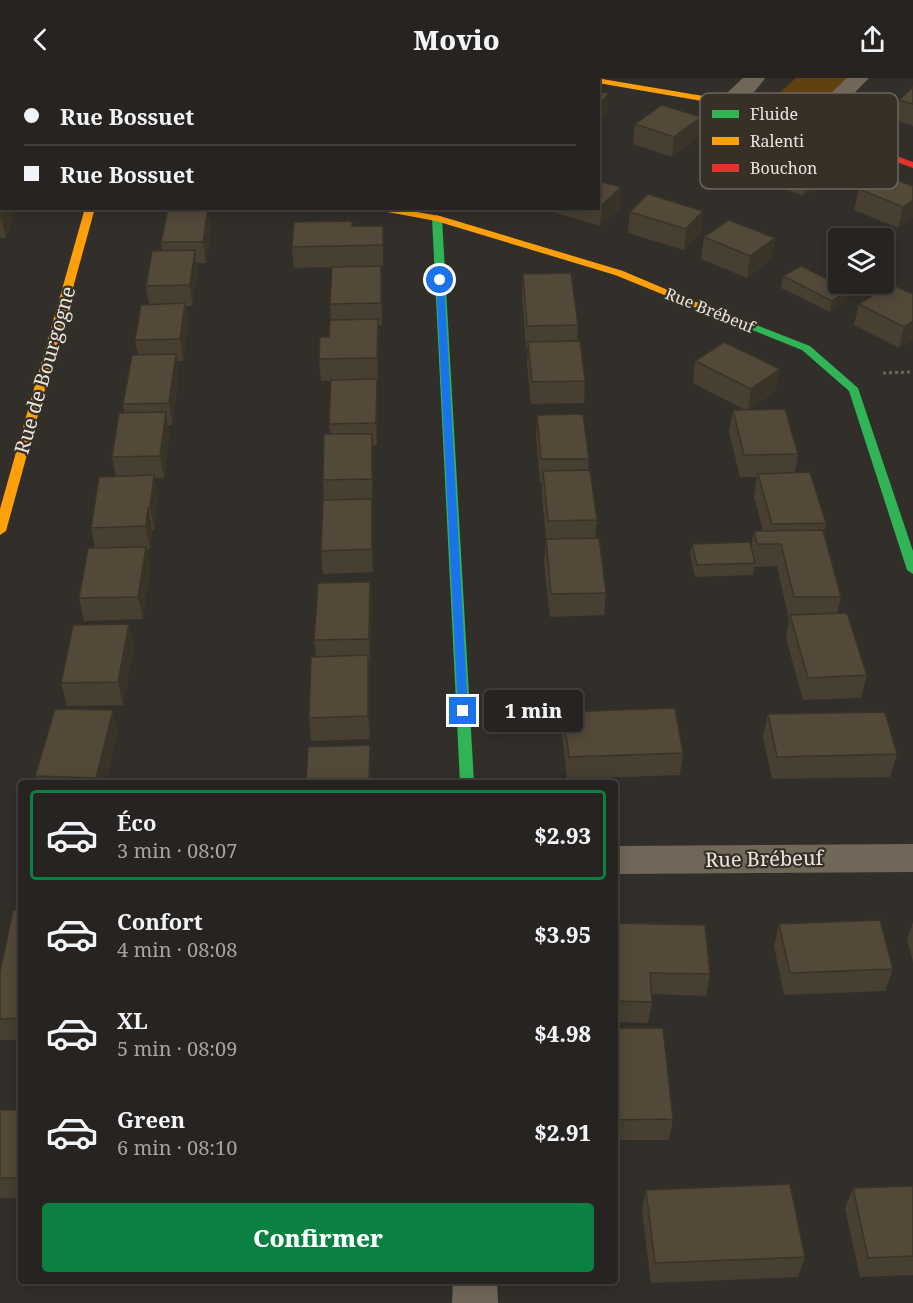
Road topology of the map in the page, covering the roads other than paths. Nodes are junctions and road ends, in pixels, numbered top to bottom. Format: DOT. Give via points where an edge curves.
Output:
graph roads {
  1 [pos="755,78"];
  2 [pos="859,78"];
  3 [pos="600,80"];
  4 [pos="738,93"];
  5 [pos="843,93"];
  6 [pos="700,98"];
  7 [pos="898,160"];
  8 [pos="913,165"];
  9 [pos="89,210"];
  10 [pos="383,210"];
  11 [pos="437,218"];
  12 [pos="0,531"];
  13 [pos="913,570"];
  14 [pos="467,780"];
  15 [pos="913,858"];
  16 [pos="618,861"];
  17 [pos="475,1284"];
  18 [pos="475,1303"];
  1 -- 4 [label="street"];
  2 -- 5 [label="street"];
  3 -- 6 [label="street"];
  7 -- 8 [label="street"];
  9 -- 12 [label="street, Rue de Bourgogne"];
  10 -- 11 [label="street, Rue Brébeuf"];
  11 -- 13 [label="street, Rue Brébeuf" via="619,273 806,348 855,390"];
  11 -- 14 [label="street"];
  15 -- 16 [label="street, Rue Brébeuf"];
  17 -- 18 [label="street"];
}
